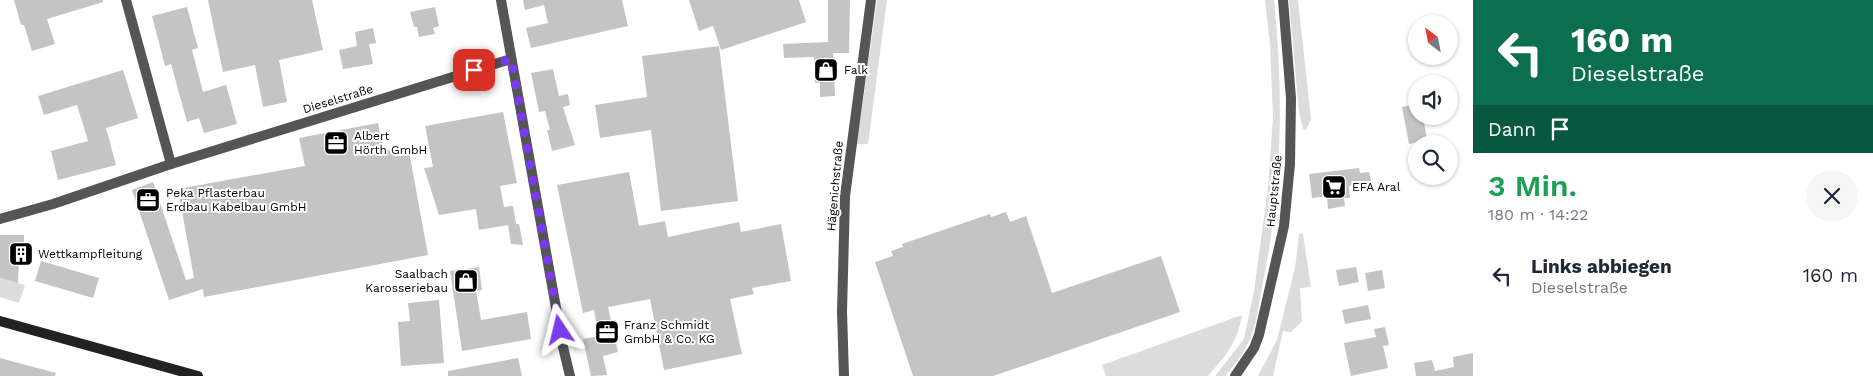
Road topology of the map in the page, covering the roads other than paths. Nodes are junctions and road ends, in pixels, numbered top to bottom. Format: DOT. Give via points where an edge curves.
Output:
graph roads {
  1 [pos="126,0"];
  2 [pos="501,0"];
  3 [pos="871,0"];
  4 [pos="1283,0"];
  5 [pos="511,59"];
  6 [pos="171,164"];
  7 [pos="0,219"];
  8 [pos="0,320"];
  9 [pos="198,376"];
  10 [pos="570,376"];
  11 [pos="844,376"];
  12 [pos="1235,376"];
  1 -- 6 [label="street"];
  2 -- 5 [label="street"];
  3 -- 11 [label="street, Hägenichstraße" via="845,196"];
  4 -- 12 [label="street, Hauptstraße" via="1292,133 1284,226 1259,335"];
  5 -- 6 [label="street, Dieselstraße"];
  5 -- 10 [label="street"];
  6 -- 7 [label="street, Dieselstraße"];
  8 -- 9 [label="main road"];
}
